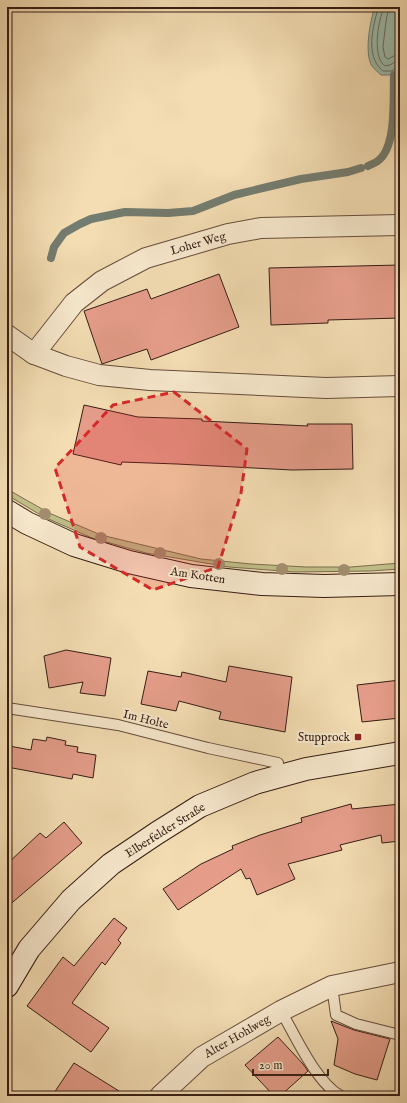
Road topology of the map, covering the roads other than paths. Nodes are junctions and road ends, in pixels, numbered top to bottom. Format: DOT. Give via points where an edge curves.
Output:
graph roads {
  1 [pos="400,225"];
  2 [pos="7,335"];
  3 [pos="34,354"];
  4 [pos="400,386"];
  5 [pos="7,511"];
  6 [pos="400,584"];
  7 [pos="7,708"];
  8 [pos="400,753"];
  9 [pos="278,763"];
  10 [pos="400,972"];
  11 [pos="7,986"];
  12 [pos="332,986"];
  13 [pos="281,1011"];
  14 [pos="400,1035"];
  15 [pos="160,1096"];
  16 [pos="341,1096"];
  1 -- 3 [label="street, Loher Weg" via="261,228 228,234 146,258 102,281 74,303"];
  2 -- 3 [label="street"];
  3 -- 4 [label="street" via="99,375 150,380 326,388"];
  5 -- 6 [label="main road, Am Kotten" via="74,546 191,576 270,584"];
  7 -- 9 [label="lane, Im Holte" via="118,725"];
  8 -- 11 [label="main road, Elberfelder Straße" via="299,771 255,783 200,806 111,864 71,900 29,949"];
  10 -- 12 [label="street, Alter Hohlweg"];
  12 -- 13 [label="street, Alter Hohlweg"];
  12 -- 14 [label="lane" via="336,1015 356,1024"];
  13 -- 15 [label="street, Alter Hohlweg" via="202,1056"];
  13 -- 16 [label="lane, Alter Hohlweg" via="318,1075"];
}
